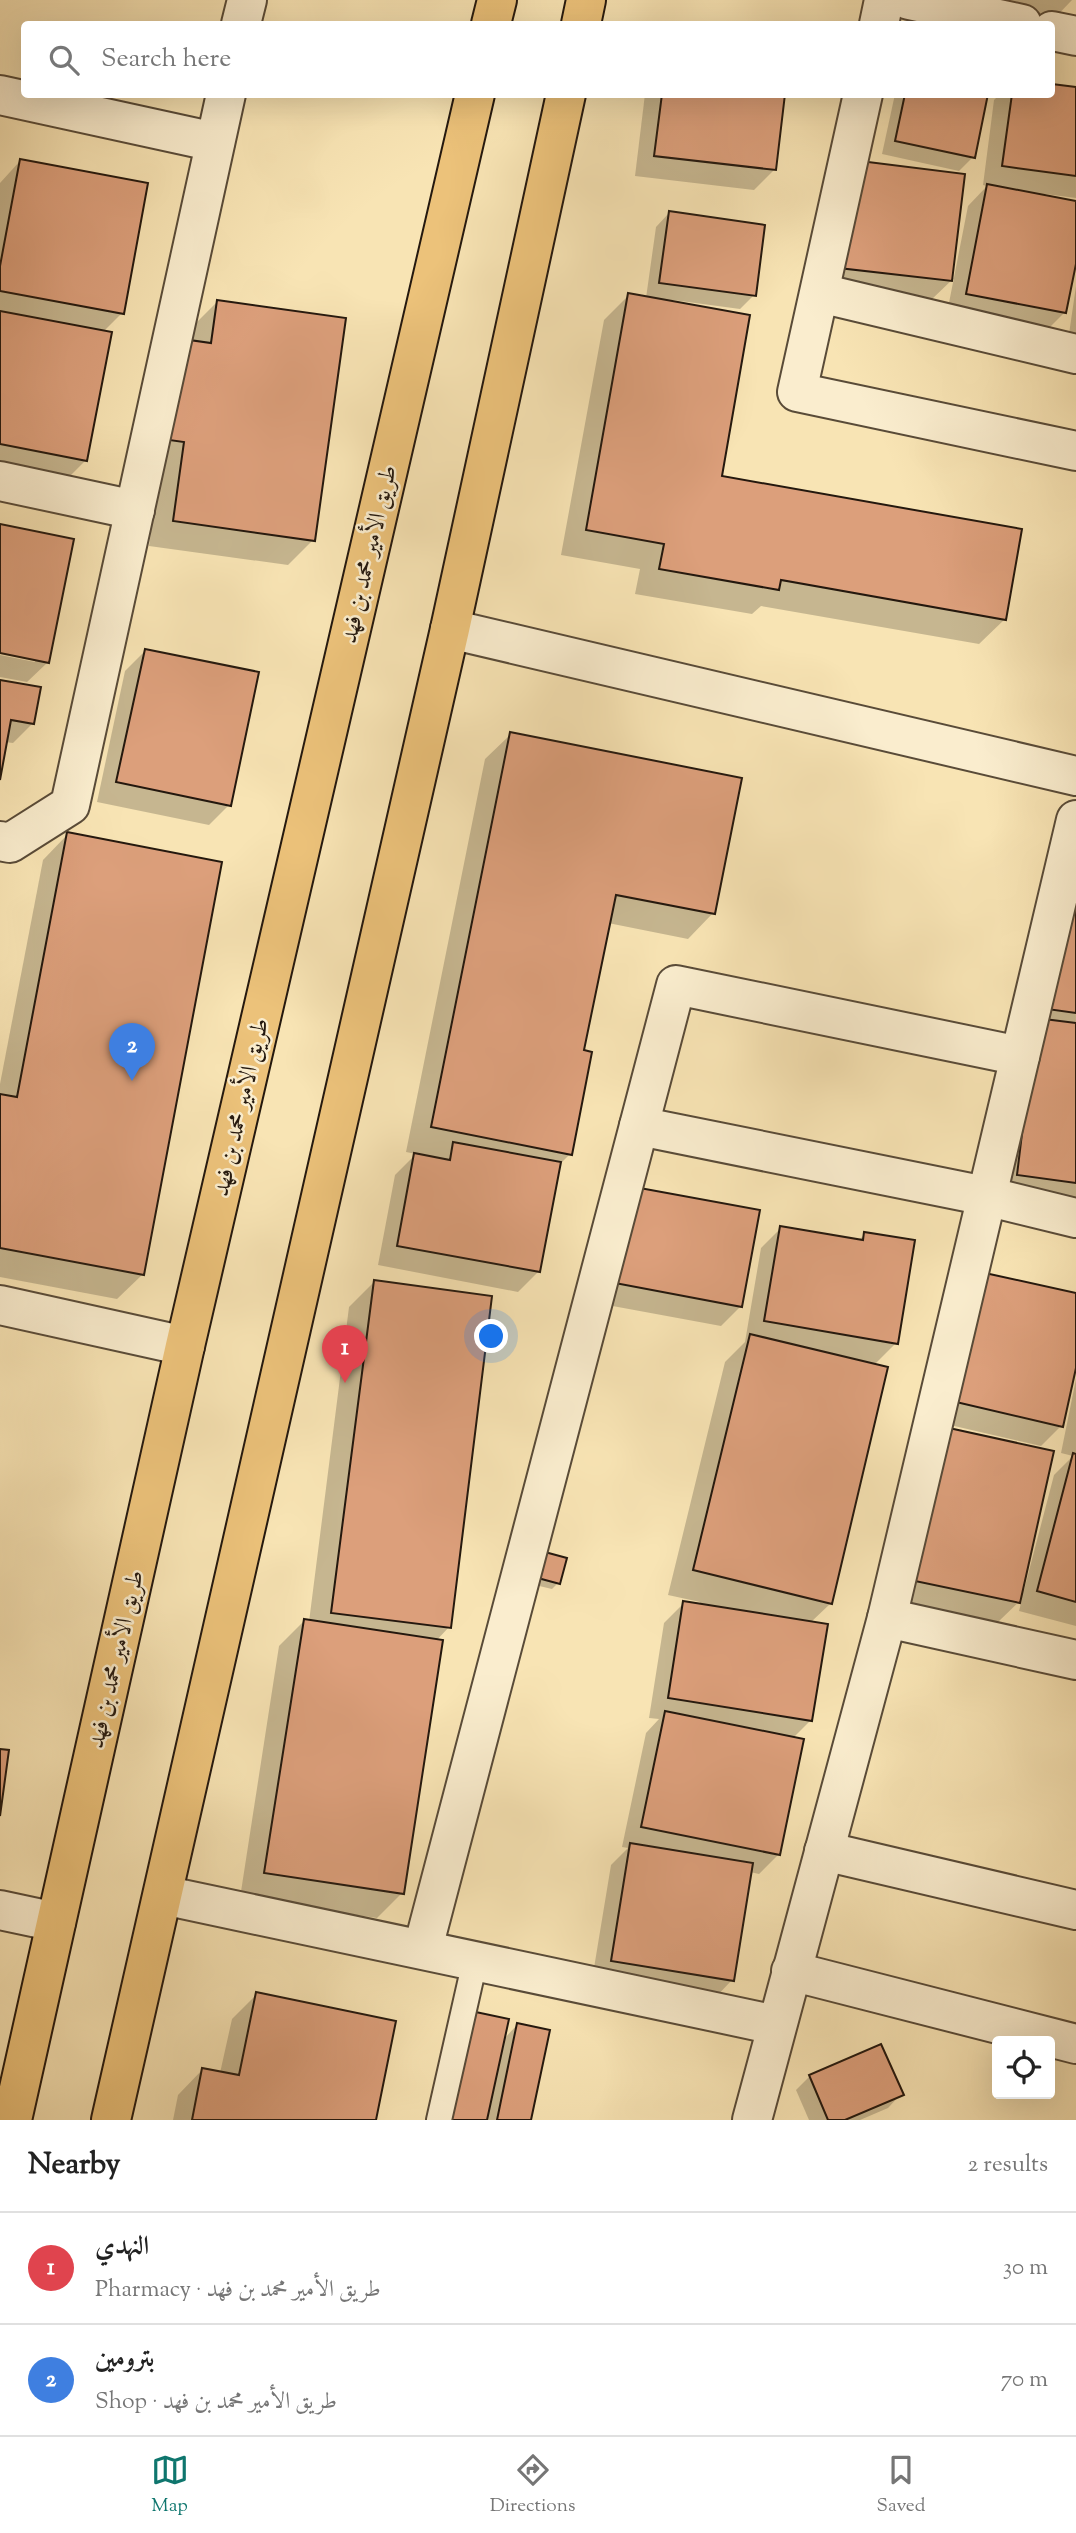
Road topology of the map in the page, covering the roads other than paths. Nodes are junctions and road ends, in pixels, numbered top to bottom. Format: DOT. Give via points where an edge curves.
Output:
graph roads {
  1 [pos="247,0"];
  2 [pos="497,0"];
  3 [pos="586,0"];
  4 [pos="884,0"];
  5 [pos="909,0"];
  6 [pos="242,21"];
  7 [pos="492,21"];
  8 [pos="582,21"];
  9 [pos="880,21"];
  10 [pos="1008,21"];
  11 [pos="1055,32"];
  12 [pos="1076,36"];
  13 [pos="0,95"];
  14 [pos="225,98"];
  15 [pos="474,98"];
  16 [pos="565,98"];
  17 [pos="862,98"];
  18 [pos="215,142"];
  19 [pos="820,293"];
  20 [pos="1076,354"];
  21 [pos="1076,451"];
  22 [pos="0,481"];
  23 [pos="135,510"];
  24 [pos="450,629"];
  25 [pos="1076,776"];
  26 [pos="1076,820"];
  27 [pos="0,841"];
  28 [pos="1020,1056"];
  29 [pos="639,1126"];
  30 [pos="986,1196"];
  31 [pos="1076,1218"];
  32 [pos="0,1306"];
  33 [pos="185,1346"];
  34 [pos="887,1618"];
  35 [pos="1076,1660"];
  36 [pos="824,1851"];
  37 [pos="163,1895"];
  38 [pos="0,1910"];
  39 [pos="1076,1910"];
  40 [pos="56,1922"];
  41 [pos="423,1948"];
  42 [pos="475,1961"];
  43 [pos="791,1972"];
  44 [pos="776,2025"];
  45 [pos="1076,2044"];
  46 [pos="12,2120"];
  47 [pos="111,2120"];
  48 [pos="439,2120"];
  49 [pos="752,2120"];
  1 -- 6 [label="street"];
  2 -- 7 [label="highway"];
  3 -- 8 [label="highway"];
  4 -- 9 [label="street"];
  5 -- 10 [label="street"];
  11 -- 12 [label="street"];
  13 -- 18 [label="street"];
  14 -- 18 [label="street"];
  15 -- 33 [label="highway, طريق الأمير محمد بن فهد"];
  16 -- 24 [label="highway"];
  17 -- 19 [label="street"];
  18 -- 23 [label="street"];
  19 -- 20 [label="street"];
  19 -- 21 [label="street" via="797,393"];
  22 -- 23 [label="street"];
  23 -- 27 [label="street" via="70,805 10,843"];
  24 -- 25 [label="street"];
  24 -- 37 [label="highway"];
  26 -- 28 [label="street"];
  28 -- 29 [label="street" via="677,985"];
  28 -- 30 [label="street"];
  29 -- 30 [label="street"];
  29 -- 41 [label="street"];
  30 -- 31 [label="street"];
  30 -- 34 [label="street"];
  32 -- 33 [label="street"];
  33 -- 40 [label="highway, طريق الأمير محمد بن فهد"];
  34 -- 35 [label="street"];
  34 -- 36 [label="street"];
  36 -- 39 [label="street"];
  36 -- 43 [label="street"];
  37 -- 41 [label="street"];
  37 -- 47 [label="highway"];
  38 -- 40 [label="street"];
  40 -- 46 [label="highway, طريق الأمير محمد بن فهد"];
  41 -- 42 [label="street"];
  42 -- 44 [label="street"];
  42 -- 48 [label="lane"];
  43 -- 44 [label="street"];
  43 -- 45 [label="street"];
  44 -- 49 [label="street"];
}
